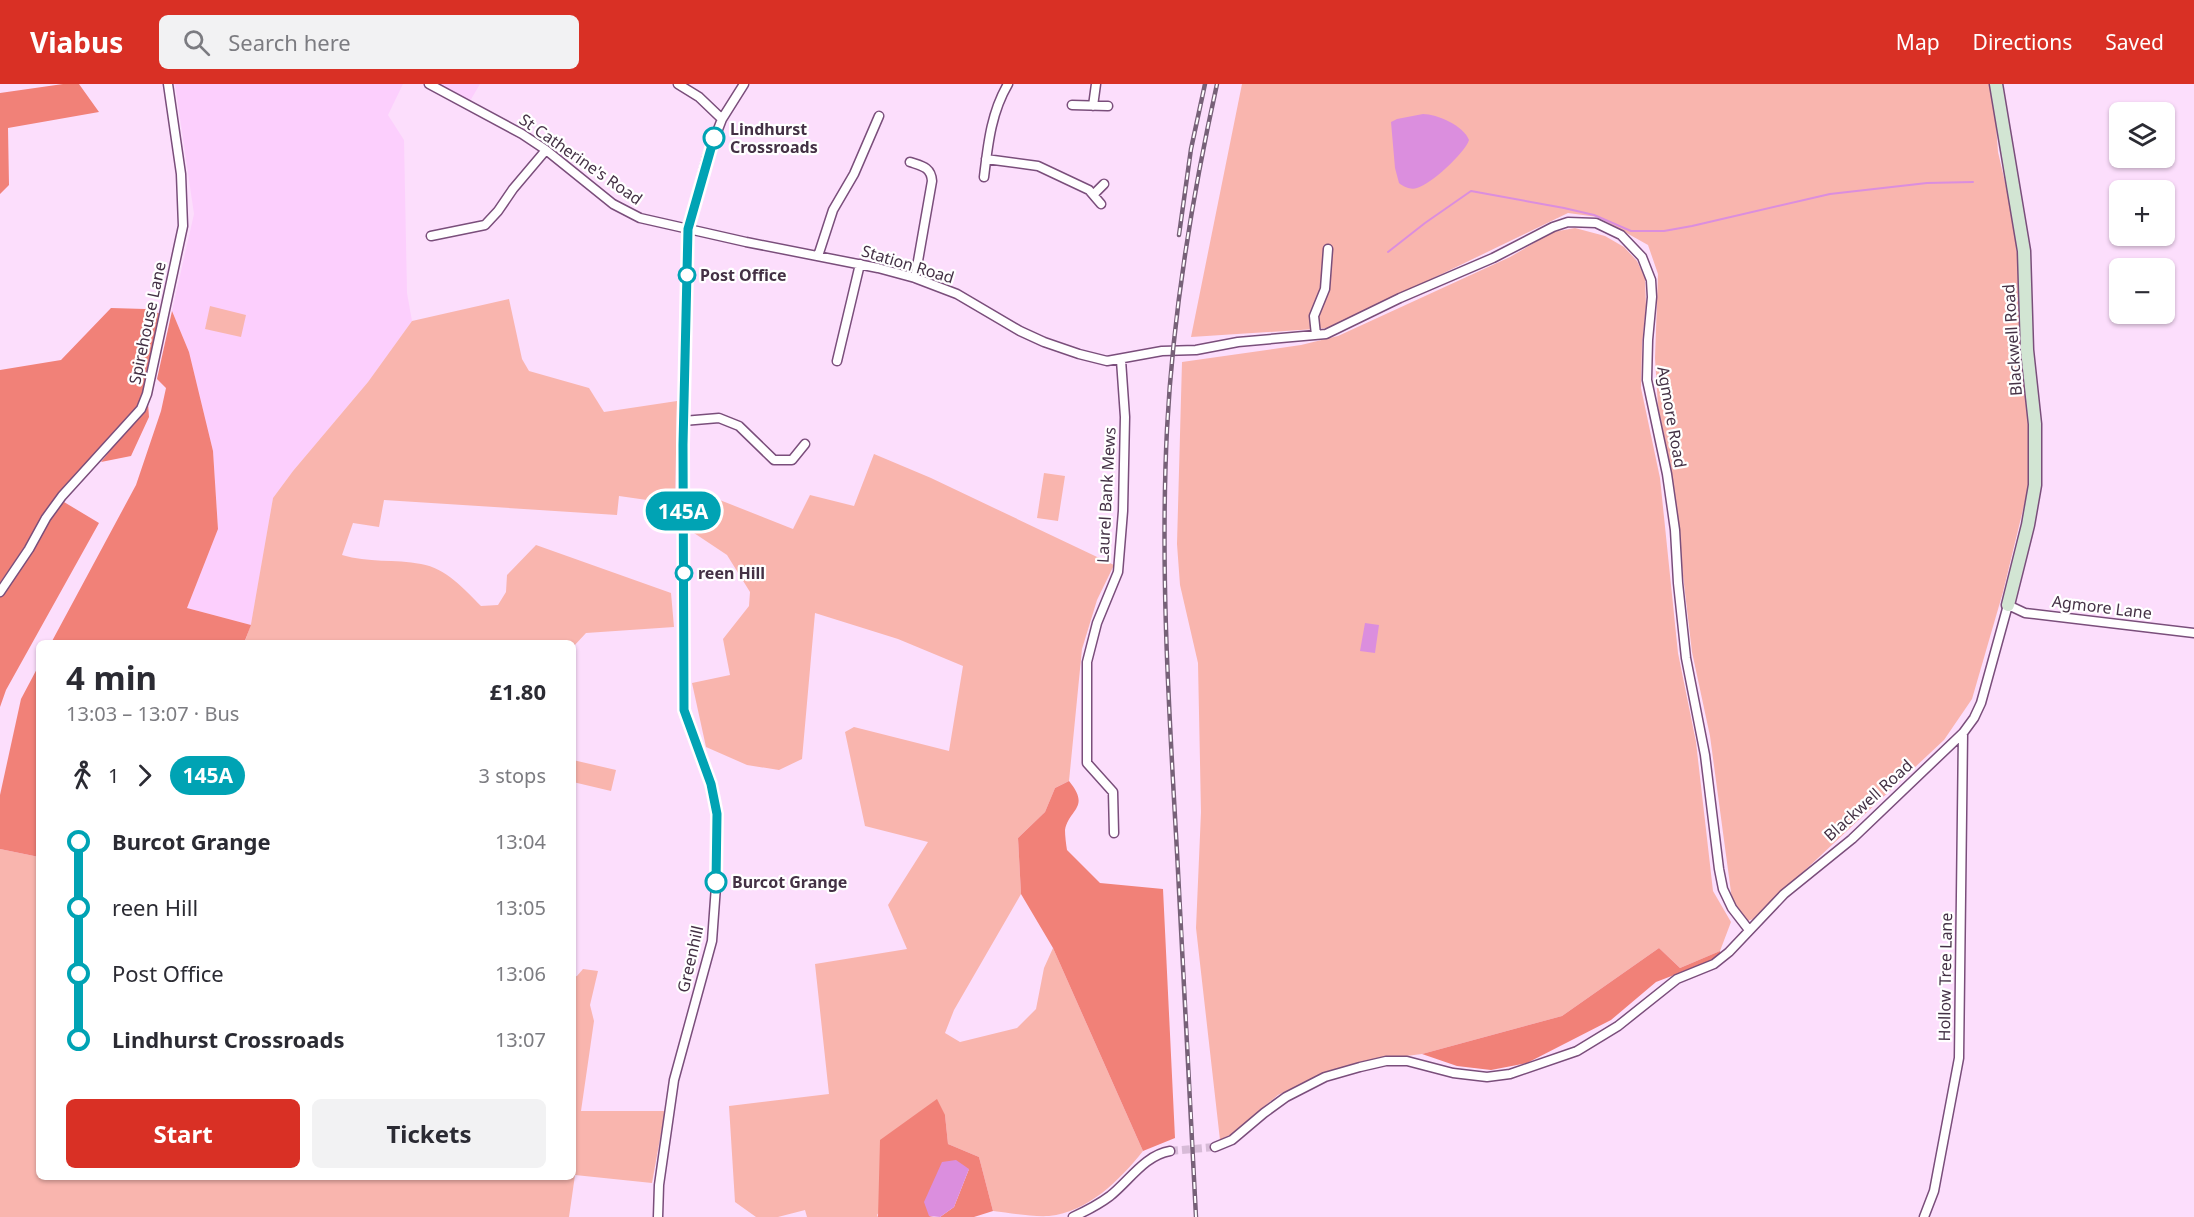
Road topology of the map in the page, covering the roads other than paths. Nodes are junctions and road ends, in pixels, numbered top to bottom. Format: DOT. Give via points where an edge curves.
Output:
graph roads {
  1 [pos="168,84"];
  2 [pos="429,84"];
  3 [pos="678,84"];
  4 [pos="744,84"];
  5 [pos="1008,84"];
  6 [pos="1096,84"];
  7 [pos="1996,84"];
  8 [pos="1072,105"];
  9 [pos="1093,105"];
  10 [pos="1108,106"];
  11 [pos="879,116"];
  12 [pos="722,119"];
  13 [pos="546,150"];
  14 [pos="986,159"];
  15 [pos="910,162"];
  16 [pos="984,177"];
  17 [pos="1104,184"];
  18 [pos="1094,194"];
  19 [pos="1101,204"];
  20 [pos="688,229"];
  21 [pos="431,236"];
  22 [pos="1328,249"];
  23 [pos="818,256"];
  24 [pos="860,264"];
  25 [pos="915,278"];
  26 [pos="1316,335"];
  27 [pos="1179,351"];
  28 [pos="1121,360"];
  29 [pos="837,361"];
  30 [pos="683,421"];
  31 [pos="805,444"];
  32 [pos="0,592"];
  33 [pos="2008,605"];
  34 [pos="2194,633"];
  35 [pos="1963,733"];
  36 [pos="1114,833"];
  37 [pos="1749,930"];
  38 [pos="1215,1147"];
  39 [pos="1170,1151"];
  40 [pos="658,1217"];
  41 [pos="1073,1217"];
  42 [pos="1924,1217"];
  1 -- 32 [label="street, Spirehouse Lane" via="181,174 183,226 147,394 141,409 51,511"];
  2 -- 13 [label="street, St Catherine's Road"];
  3 -- 12 [label="street"];
  4 -- 12 [label="street, Greenhill"];
  5 -- 14 [label="street" via="991,125"];
  6 -- 9 [label="street"];
  7 -- 33 [label="street, Blackwell Road" via="2024,251 2027,350 2036,424 2035,485"];
  8 -- 9 [label="street"];
  9 -- 10 [label="street"];
  11 -- 23 [label="street" via="854,174 833,210"];
  12 -- 20 [label="street, Greenhill"];
  13 -- 20 [label="street, St Catherine's Road" via="624,211"];
  13 -- 21 [label="street" via="485,225"];
  14 -- 16 [label="street"];
  14 -- 18 [label="street" via="1038,166"];
  15 -- 25 [label="street" via="926,167 932,181"];
  17 -- 18 [label="street"];
  18 -- 19 [label="street"];
  20 -- 23 [label="street, Station Road"];
  20 -- 30 [label="street, Greenhill"];
  22 -- 26 [label="street" via="1325,289 1314,316"];
  23 -- 24 [label="street, Station Road"];
  24 -- 25 [label="street, Station Road"];
  24 -- 29 [label="street"];
  25 -- 28 [label="street, Station Road" via="957,294 1044,342 1092,358"];
  26 -- 27 [label="street, Agmore Road"];
  26 -- 37 [label="street, Agmore Road" via="1326,334 1568,222 1596,223 1621,236 1642,257 1652,289 1647,380 1667,474 1686,658 1719,869 1732,908"];
  27 -- 28 [label="street, Station Road" via="1155,351"];
  28 -- 36 [label="street, Laurel Bank Mews" via="1123,511 1118,572 1096,623 1088,662 1087,763 1113,792"];
  30 -- 31 [label="street" via="719,418 739,426 774,460 792,460"];
  30 -- 40 [label="street, Greenhill" via="684,710 711,784 717,814 716,886 712,941 674,1080"];
  33 -- 34 [label="street, Agmore Lane" via="2025,613"];
  33 -- 35 [label="street, Blackwell Road" via="1981,703"];
  35 -- 37 [label="street, Blackwell Road"];
  35 -- 42 [label="street, Hollow Tree Lane" via="1959,1058 1934,1191"];
  37 -- 38 [label="street, Blackwell Road" via="1714,964 1677,979 1618,1026 1577,1051 1510,1074 1488,1077 1407,1061 1360,1066 1325,1077 1286,1097 1232,1140"];
  39 -- 41 [label="street" via="1155,1155 1110,1196"];
}
